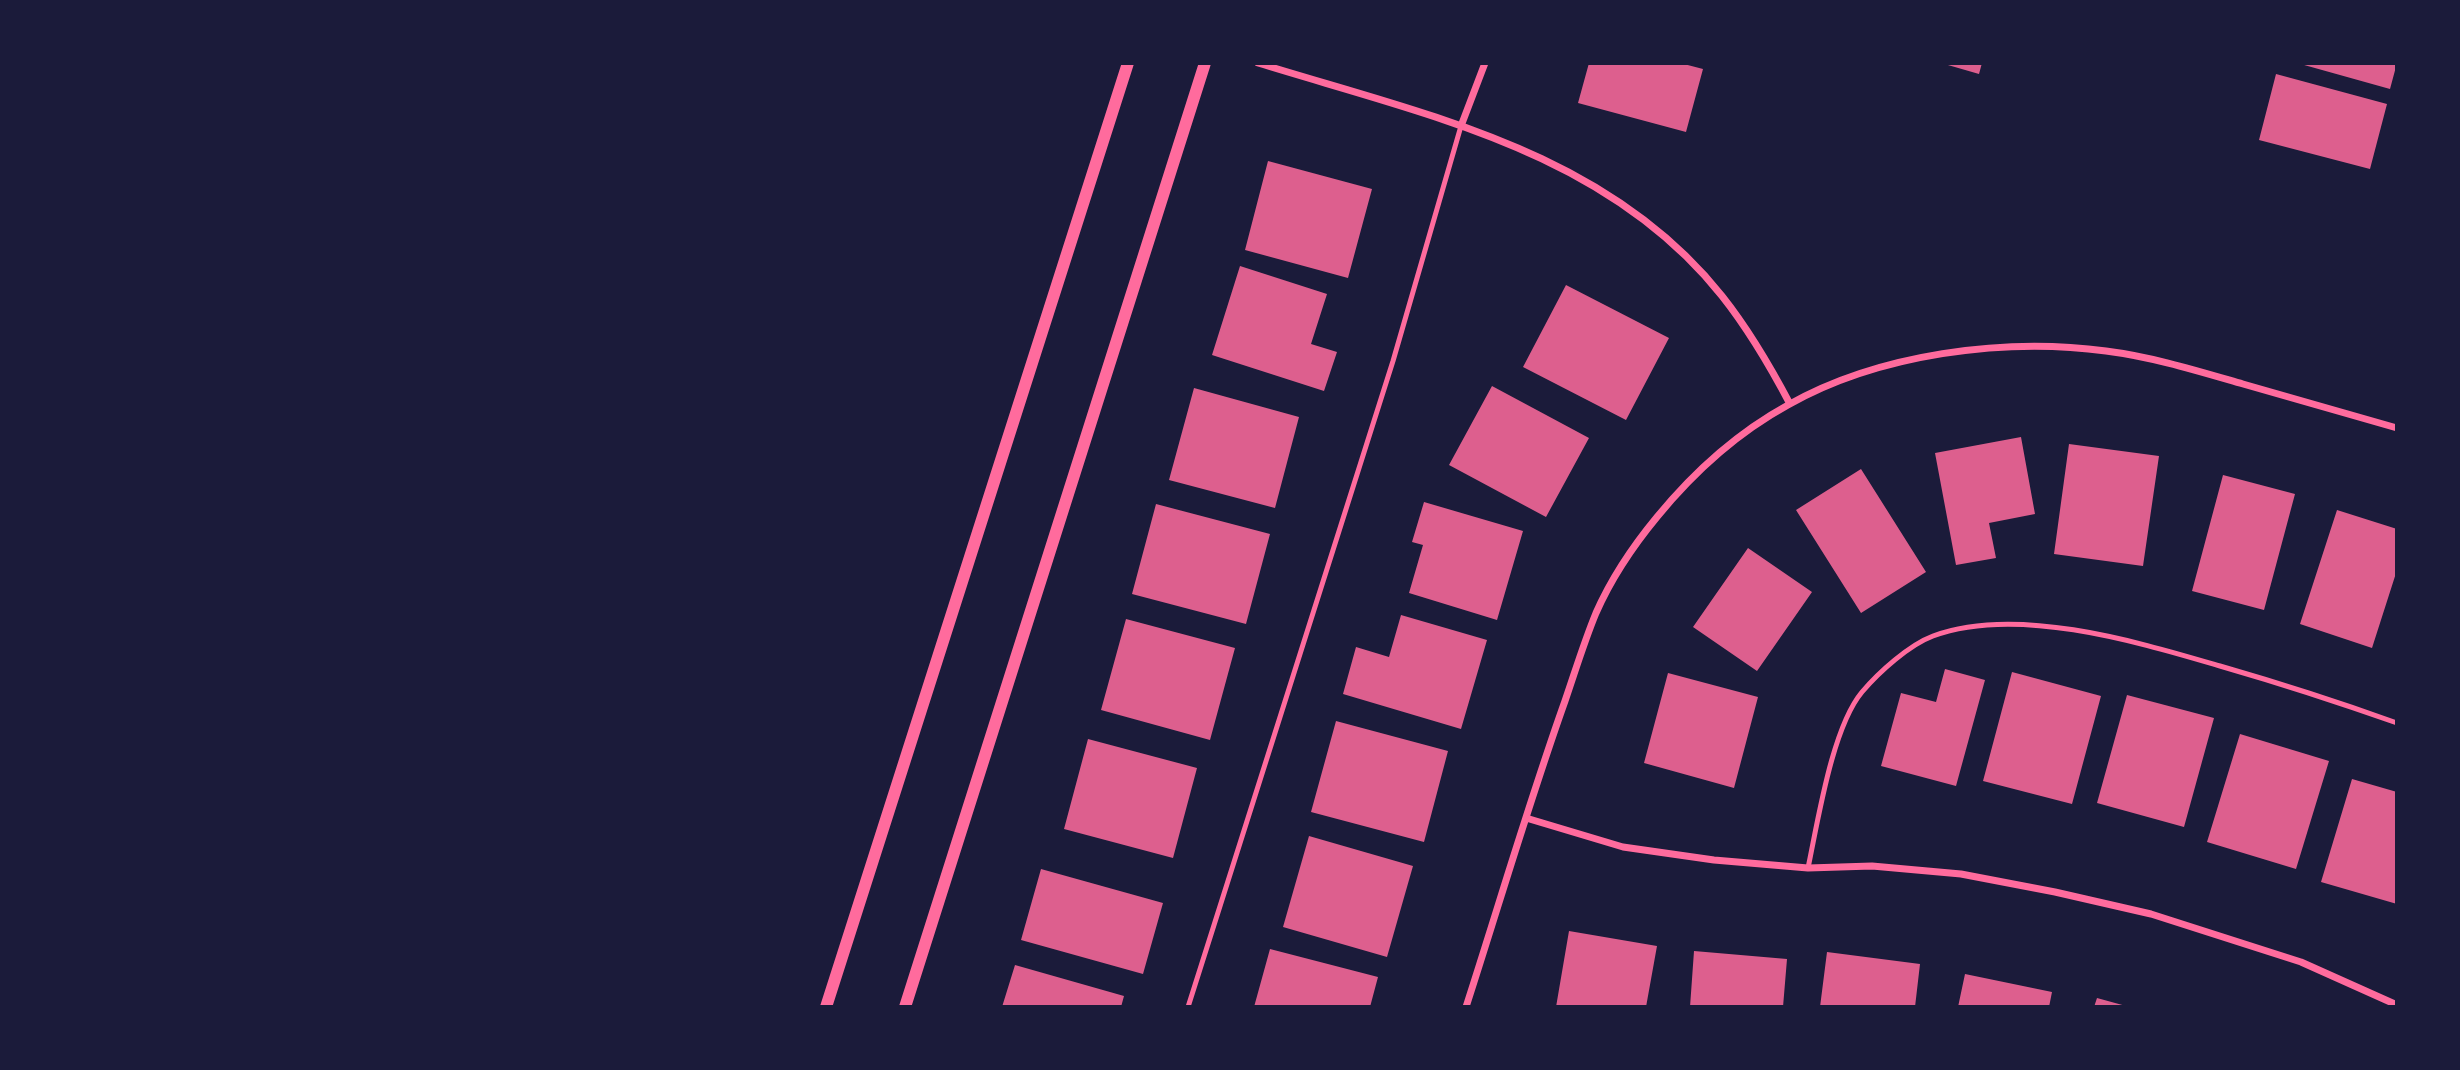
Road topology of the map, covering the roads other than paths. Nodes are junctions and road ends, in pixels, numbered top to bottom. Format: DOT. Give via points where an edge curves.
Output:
graph roads {
  1 [pos="1128,63"];
  2 [pos="1205,63"];
  3 [pos="1258,63"];
  4 [pos="1485,63"];
  5 [pos="1461,126"];
  6 [pos="1790,404"];
  7 [pos="2397,428"];
  8 [pos="2397,723"];
  9 [pos="1526,818"];
  10 [pos="1808,868"];
  11 [pos="2397,1005"];
  12 [pos="826,1007"];
  13 [pos="905,1007"];
  14 [pos="1188,1007"];
  15 [pos="1466,1007"];
  1 -- 12 [label="street"];
  2 -- 13 [label="street"];
  3 -- 5 [label="street"];
  4 -- 5 [label="street"];
  5 -- 6 [label="street" via="1557,164 1660,233 1721,294 1747,328"];
  5 -- 14 [label="lane" via="1393,361"];
  6 -- 7 [label="street" via="1873,370 1917,359 1961,351 2056,347 2150,358"];
  6 -- 9 [label="street" via="1728,445 1700,470 1652,523 1619,570 1597,612"];
  8 -- 10 [label="lane" via="2160,649 2037,626 1972,626 1931,637 1893,661 1861,693 1847,718 1824,788"];
  9 -- 10 [label="street" via="1623,847"];
  9 -- 15 [label="street"];
  10 -- 11 [label="street" via="1872,866 1961,874 2151,914 2301,962"];
}
